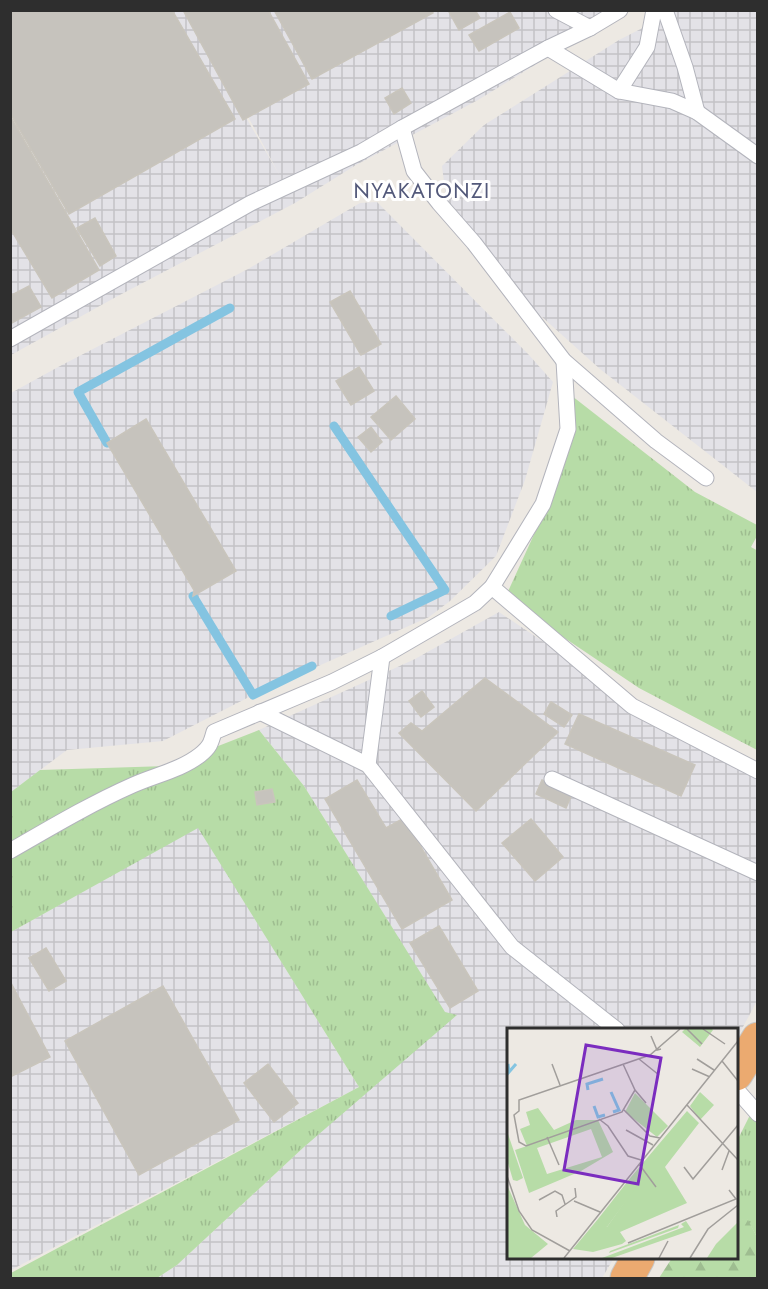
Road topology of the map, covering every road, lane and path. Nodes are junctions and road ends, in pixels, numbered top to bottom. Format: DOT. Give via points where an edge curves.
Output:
graph roads {
  1 [pos="556,10"];
  2 [pos="620,10"];
  3 [pos="654,10"];
  4 [pos="665,10"];
  5 [pos="590,28"];
  6 [pos="548,48"];
  7 [pos="619,91"];
  8 [pos="697,112"];
  9 [pos="402,128"];
  10 [pos="758,156"];
  11 [pos="10,339"];
  12 [pos="564,361"];
  13 [pos="706,478"];
  14 [pos="492,587"];
  15 [pos="382,657"];
  16 [pos="260,712"];
  17 [pos="368,765"];
  18 [pos="758,771"];
  19 [pos="552,779"];
  20 [pos="10,851"];
  21 [pos="758,873"];
  22 [pos="616,1028"];
  23 [pos="738,1091"];
  24 [pos="758,1114"];
  25 [pos="637,1259"];
  26 [pos="627,1278"];
  1 -- 5 [label="lane"];
  2 -- 5 [label="lane"];
  3 -- 7 [label="lane" via="648,47"];
  4 -- 8 [label="lane"];
  5 -- 6 [label="lane"];
  6 -- 7 [label="lane"];
  6 -- 9 [label="lane"];
  7 -- 8 [label="lane" via="672,101"];
  8 -- 10 [label="lane"];
  9 -- 11 [label="lane" via="362,152 251,203"];
  9 -- 12 [label="lane" via="414,171 489,261"];
  12 -- 13 [label="lane" via="656,441"];
  12 -- 14 [label="lane" via="568,429 543,504"];
  14 -- 15 [label="lane" via="475,603"];
  14 -- 18 [label="lane" via="632,706"];
  15 -- 16 [label="lane"];
  15 -- 17 [label="lane"];
  16 -- 17 [label="lane"];
  16 -- 20 [label="lane" via="214,732 210,746 186,764 133,785"];
  17 -- 22 [label="lane" via="512,947"];
  19 -- 21 [label="lane"];
  23 -- 24 [label="lane"];
  25 -- 26 [label="highway"];
}
